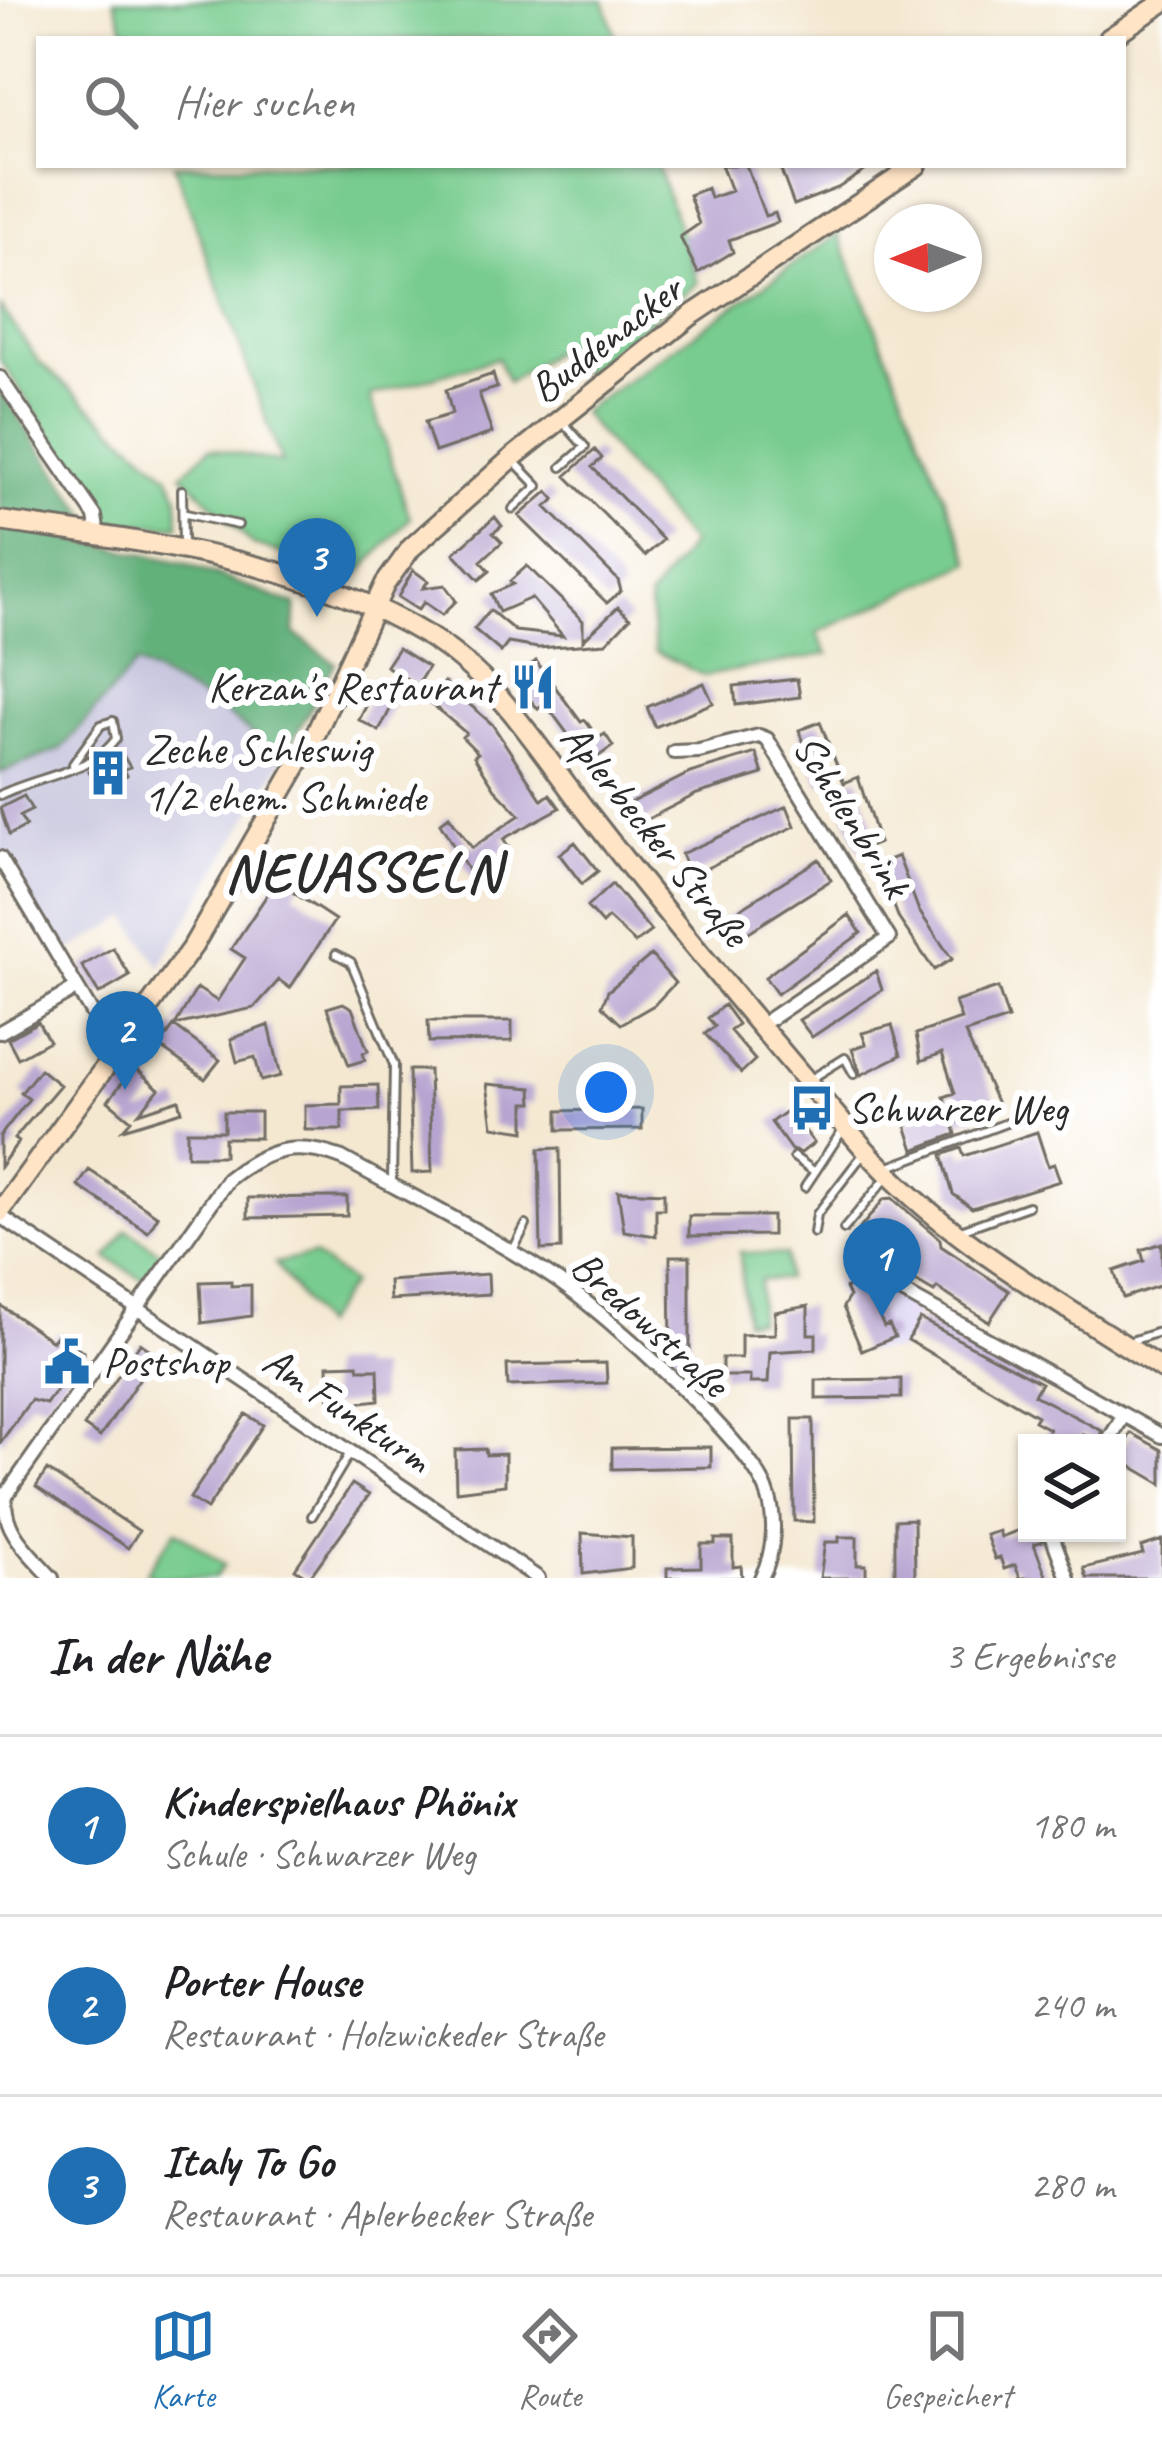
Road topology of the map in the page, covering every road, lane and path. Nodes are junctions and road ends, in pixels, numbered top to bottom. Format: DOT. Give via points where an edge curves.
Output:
graph roads {
  1 [pos="1162,3"];
  2 [pos="1112,36"];
  3 [pos="912,168"];
  4 [pos="0,378"];
  5 [pos="560,419"];
  6 [pos="512,458"];
  7 [pos="562,467"];
  8 [pos="182,490"];
  9 [pos="513,508"];
  10 [pos="186,514"];
  11 [pos="0,521"];
  12 [pos="238,525"];
  13 [pos="98,536"];
  14 [pos="183,548"];
  15 [pos="374,608"];
  16 [pos="674,752"];
  17 [pos="73,764"];
  18 [pos="0,795"];
  19 [pos="0,858"];
  20 [pos="336,954"];
  21 [pos="76,988"];
  22 [pos="761,1025"];
  23 [pos="0,1032"];
  24 [pos="120,1051"];
  25 [pos="854,1074"];
  26 [pos="808,1082"];
  27 [pos="1025,1116"];
  28 [pos="846,1125"];
  29 [pos="866,1150"];
  30 [pos="794,1157"];
  31 [pos="888,1171"];
  32 [pos="815,1172"];
  33 [pos="391,1185"];
  34 [pos="805,1186"];
  35 [pos="1028,1206"];
  36 [pos="0,1214"];
  37 [pos="526,1225"];
  38 [pos="844,1229"];
  39 [pos="958,1231"];
  40 [pos="814,1233"];
  41 [pos="511,1253"];
  42 [pos="904,1293"];
  43 [pos="135,1306"];
  44 [pos="1162,1331"];
  45 [pos="1123,1344"];
  46 [pos="1162,1369"];
  47 [pos="1124,1415"];
  48 [pos="1112,1434"];
  49 [pos="1162,1436"];
  50 [pos="350,1453"];
  51 [pos="312,1516"];
  52 [pos="1054,1542"];
  53 [pos="52,1578"];
  54 [pos="538,1578"];
  55 [pos="761,1578"];
  56 [pos="1068,1578"];
  1 -- 2 [label="main road"];
  3 -- 5 [label="main road, Buddenacker" via="728,290"];
  4 -- 13 [label="street" via="94,516"];
  5 -- 6 [label="main road, Buddenacker"];
  5 -- 7 [label="lane" via="585,446"];
  6 -- 9 [label="lane" via="538,487"];
  6 -- 15 [label="main road, Buddenacker" via="411,548"];
  8 -- 10 [label="lane"];
  10 -- 12 [label="lane"];
  10 -- 14 [label="lane"];
  11 -- 13 [label="main road, Aplerbecker Straße"];
  13 -- 14 [label="main road, Aplerbecker Straße"];
  14 -- 15 [label="main road, Aplerbecker Straße"];
  15 -- 22 [label="main road, Aplerbecker Straße" via="430,638 492,687"];
  15 -- 24 [label="main road, Buddenacker" via="237,874"];
  16 -- 22 [label="street, Schelenbrink" via="767,739 889,938"];
  17 -- 17 [label="lane" via="108,749 116,739 113,722 101,725"];
  17 -- 18 [label="lane"];
  19 -- 21 [label="street"];
  20 -- 33 [label="lane" via="351,962 394,1066"];
  21 -- 23 [label="street"];
  21 -- 24 [label="street"];
  22 -- 26 [label="main road, Aplerbecker Straße"];
  24 -- 36 [label="main road, Buddenacker"];
  25 -- 26 [label="lane" via="845,1058"];
  26 -- 28 [label="main road, Aplerbecker Straße"];
  27 -- 31 [label="lane"];
  28 -- 29 [label="main road, Aplerbecker Straße"];
  28 -- 32 [label="lane"];
  29 -- 31 [label="main road, Aplerbecker Straße"];
  29 -- 40 [label="lane" via="817,1214"];
  30 -- 32 [label="lane"];
  31 -- 38 [label="lane"];
  31 -- 39 [label="main road, Aplerbecker Straße"];
  32 -- 34 [label="lane"];
  33 -- 41 [label="street, Bredowstraße"];
  33 -- 43 [label="street, Bredowstraße" via="322,1150 263,1154 228,1180"];
  35 -- 39 [label="lane"];
  36 -- 43 [label="street, Am Funkturm"];
  37 -- 41 [label="lane"];
  39 -- 45 [label="main road, Aplerbecker Straße"];
  41 -- 55 [label="street, Bredowstraße" via="561,1283 750,1460 772,1514"];
  42 -- 47 [label="street"];
  43 -- 50 [label="street, Am Funkturm"];
  43 -- 53 [label="street, Bredowstraße" via="6,1495 8,1529"];
  44 -- 45 [label="lane"];
  45 -- 46 [label="main road, Aplerbecker Straße"];
  47 -- 48 [label="street"];
  47 -- 49 [label="street"];
  50 -- 51 [label="lane"];
  50 -- 54 [label="street, Am Funkturm"];
  52 -- 56 [label="street"];
}
